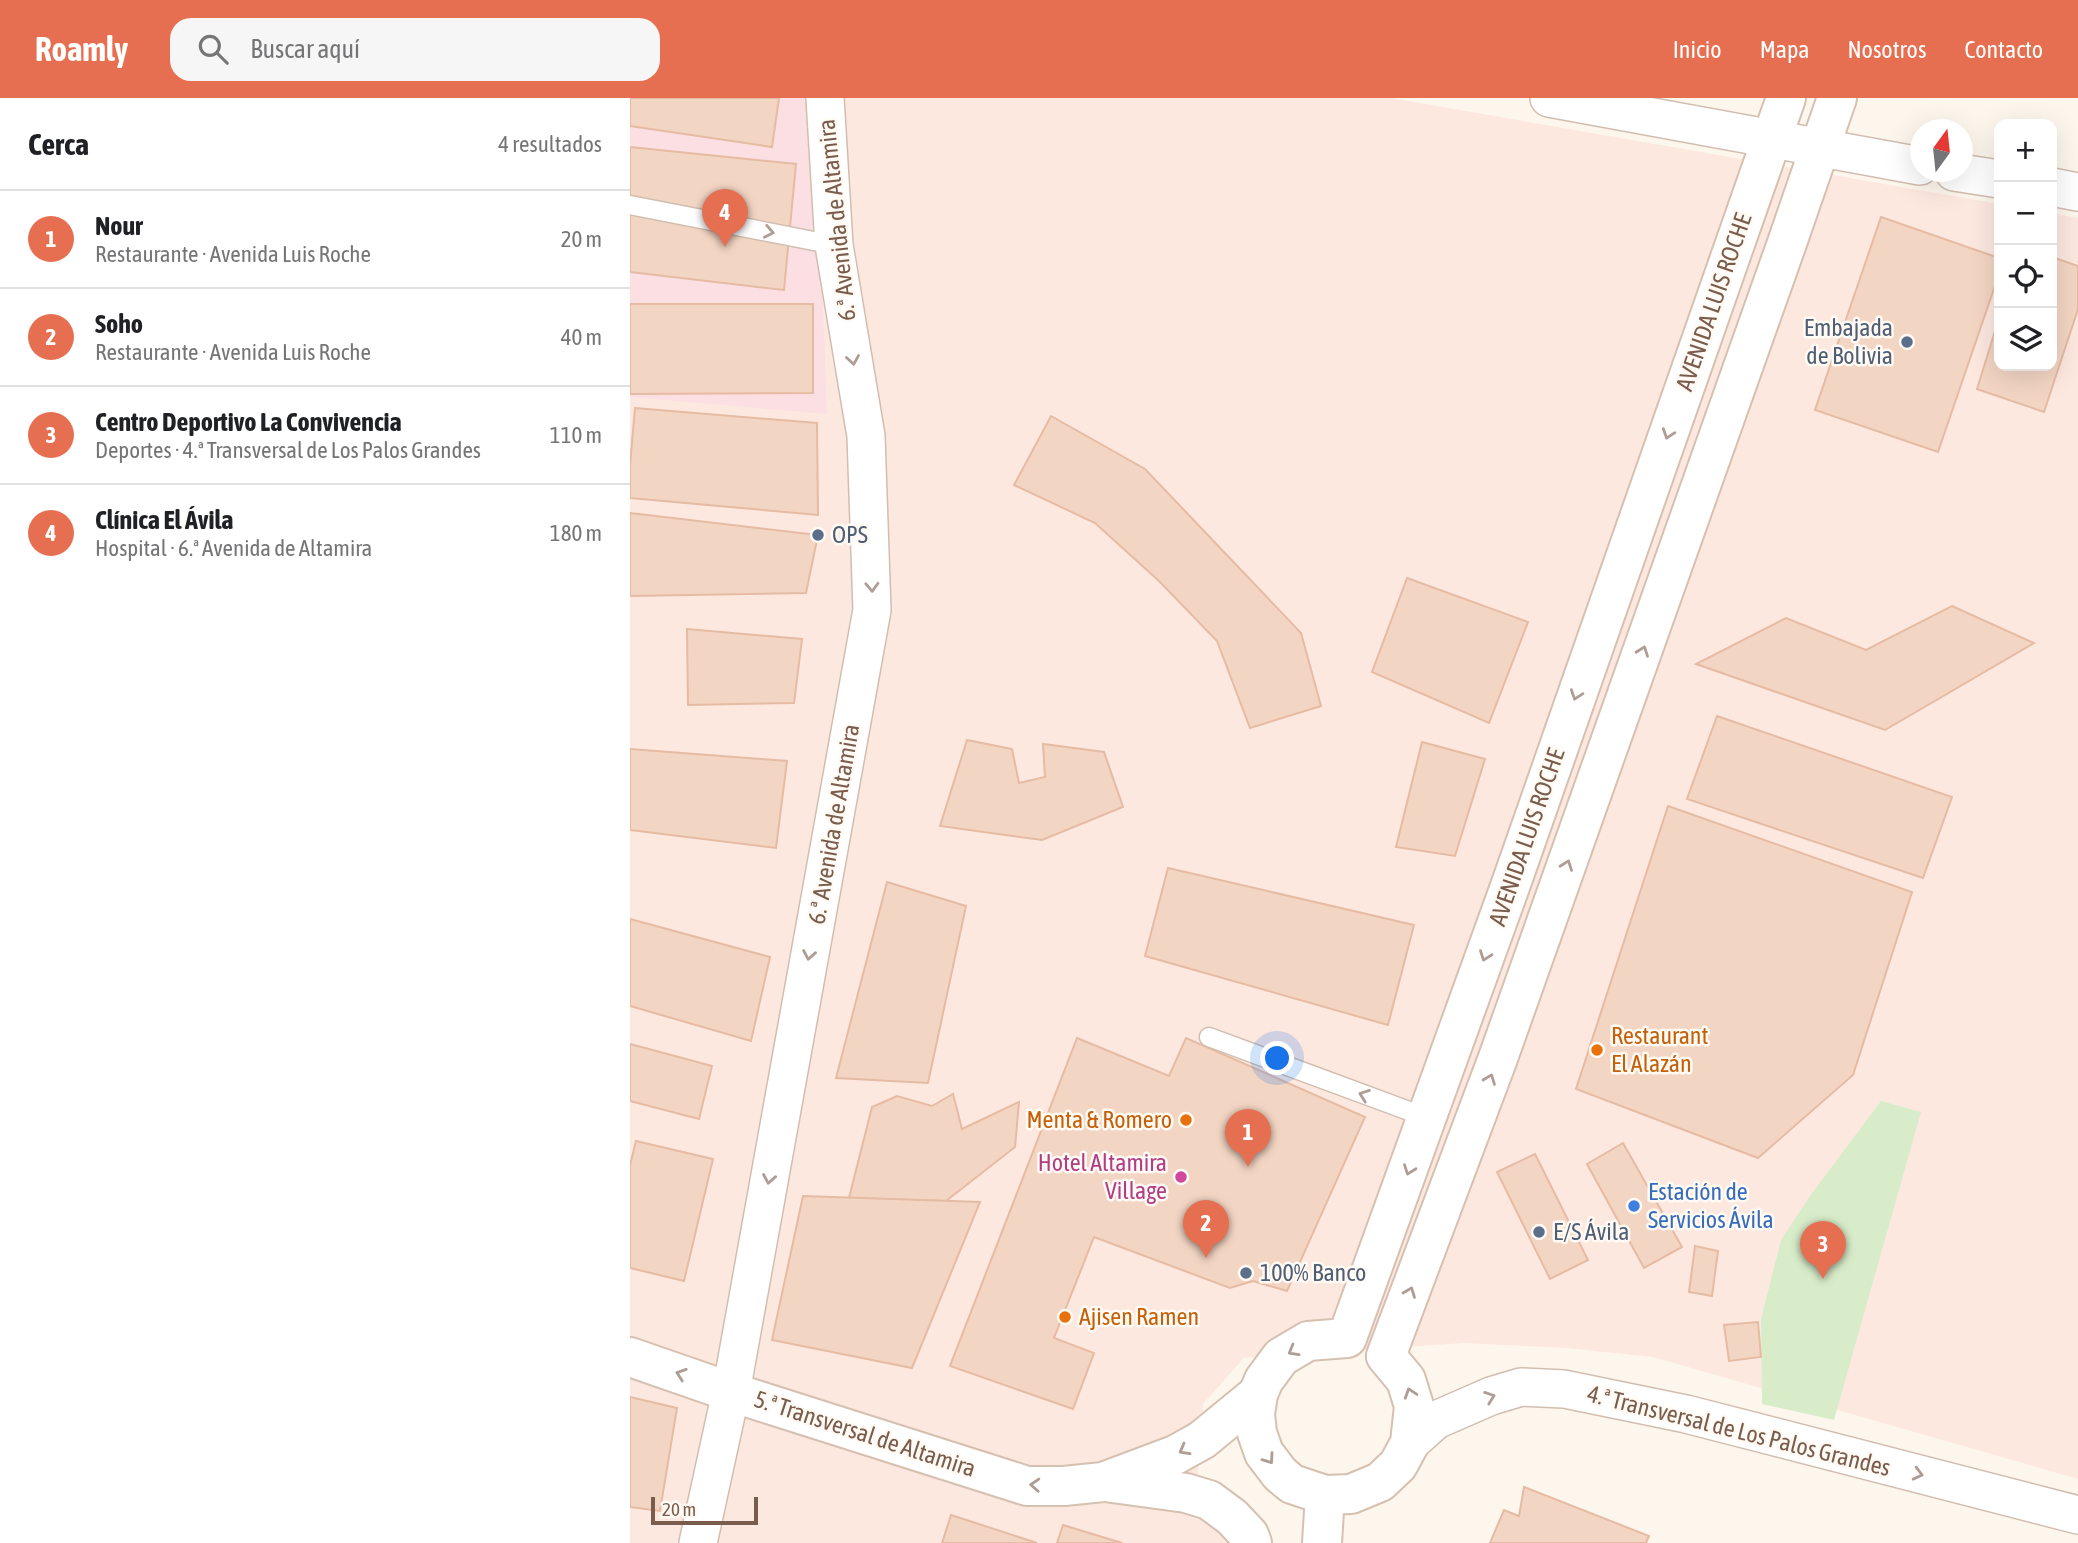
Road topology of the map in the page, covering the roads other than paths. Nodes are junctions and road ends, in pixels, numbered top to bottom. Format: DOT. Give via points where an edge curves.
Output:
graph roads {
  1 [pos="825,98"];
  2 [pos="1549,98"];
  3 [pos="1786,98"];
  4 [pos="1837,98"];
  5 [pos="1772,138"];
  6 [pos="1819,148"];
  7 [pos="1910,164"];
  8 [pos="1973,175"];
  9 [pos="1994,178"];
  10 [pos="2057,188"];
  11 [pos="2078,191"];
  12 [pos="630,205"];
  13 [pos="834,245"];
  14 [pos="1209,1037"];
  15 [pos="1428,1118"];
  16 [pos="630,1357"];
  17 [pos="731,1392"];
  18 [pos="1258,1394"];
  19 [pos="1410,1443"];
  20 [pos="1103,1482"];
  21 [pos="1325,1495"];
  22 [pos="2078,1515"];
  23 [pos="698,1543"];
  24 [pos="1252,1543"];
  25 [pos="1322,1543"];
  1 -- 13 [label="street, 6.ª Avenida de Altamira"];
  2 -- 5 [label="street"];
  3 -- 5 [label="main road, AVENIDA LUIS ROCHE"];
  4 -- 6 [label="main road, AVENIDA LUIS ROCHE"];
  5 -- 6 [label="street"];
  5 -- 15 [label="main road, AVENIDA LUIS ROCHE, one-way"];
  6 -- 7 [label="street"];
  19 -- 6 [label="main road, AVENIDA LUIS ROCHE, one-way" via="1414,1406 1406,1380 1387,1356 1508,1032"];
  8 -- 9 [label="street"];
  10 -- 11 [label="street"];
  12 -- 13 [label="lane, one-way"];
  13 -- 17 [label="street, 6.ª Avenida de Altamira, one-way" via="866,436 873,610"];
  15 -- 14 [label="lane, one-way"];
  15 -- 18 [label="main road, AVENIDA LUIS ROCHE, one-way" via="1347,1338 1308,1341 1281,1357"];
  17 -- 16 [label="main road, 5.ª Transversal de Altamira, one-way"];
  20 -- 17 [label="main road, 5.ª Transversal de Altamira, one-way" via="1027,1486"];
  17 -- 23 [label="street, 6.ª Avenida de Altamira"];
  18 -- 20 [label="main road, 5.ª Transversal de Altamira, one-way" via="1202,1440"];
  18 -- 21 [label="main road, AVENIDA LUIS ROCHE, one-way" via="1255,1414 1264,1453 1292,1483"];
  19 -- 21 [label="main road, AVENIDA LUIS ROCHE" via="1398,1465 1380,1482 1351,1494"];
  19 -- 22 [label="street, 4.ª Transversal de Los Palos Grandes, one-way" via="1436,1420 1491,1396 1521,1387 1564,1389 1686,1415"];
  20 -- 24 [label="main road, 5.ª Transversal de Altamira" via="1209,1500 1249,1535"];
  21 -- 25 [label="main road"];
}
